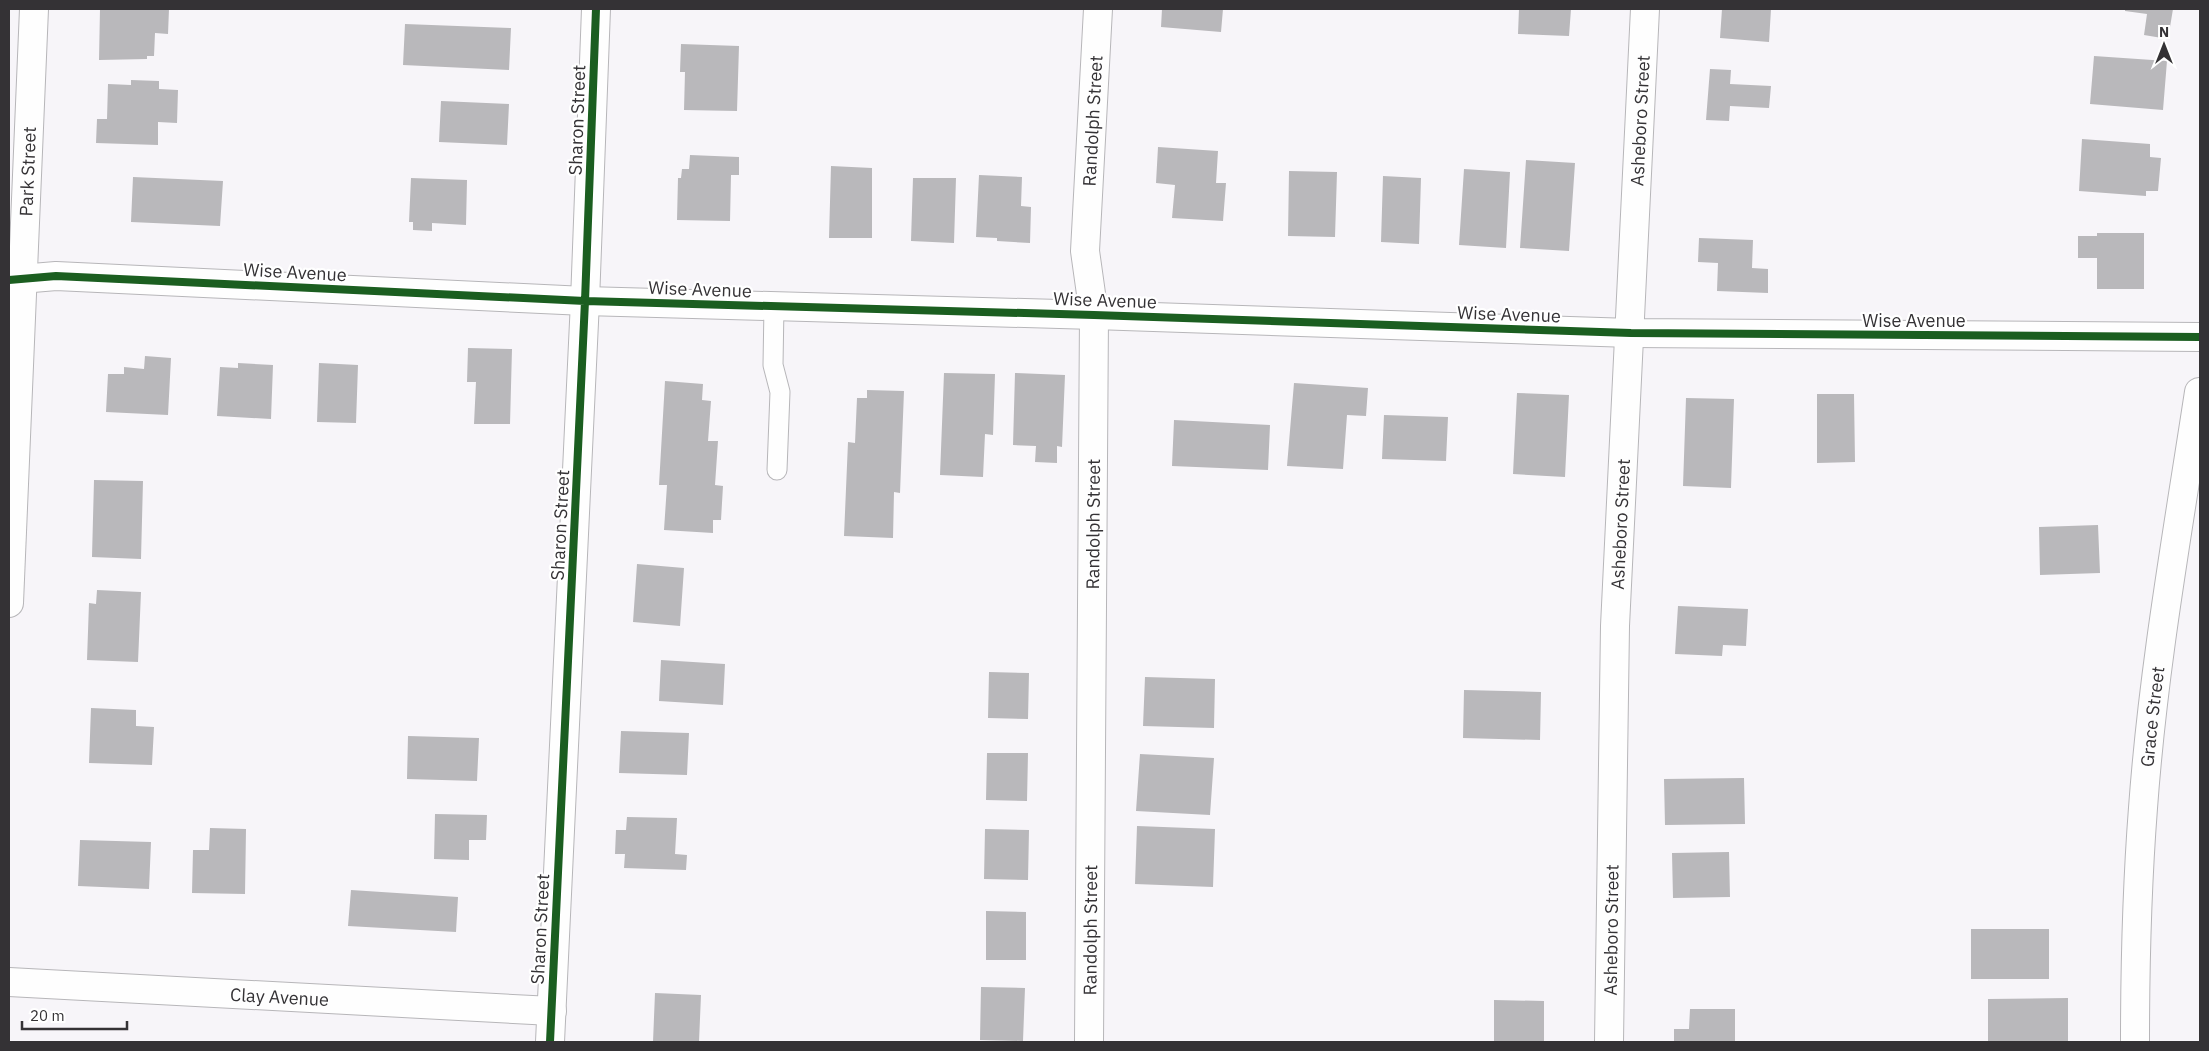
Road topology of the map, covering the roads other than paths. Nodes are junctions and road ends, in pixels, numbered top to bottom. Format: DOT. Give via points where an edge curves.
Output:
graph roads {
  1 [pos="34,9"];
  2 [pos="596,9"];
  3 [pos="1098,9"];
  4 [pos="1645,9"];
  5 [pos="15,279"];
  6 [pos="585,301"];
  7 [pos="774,306"];
  8 [pos="1094,315"];
  9 [pos="1631,333"];
  10 [pos="2200,337"];
  11 [pos="2199,392"];
  12 [pos="777,470"];
  13 [pos="9,603"];
  14 [pos="9,982"];
  15 [pos="552,1011"];
  16 [pos="550,1042"];
  17 [pos="1089,1042"];
  18 [pos="1609,1042"];
  19 [pos="2135,1042"];
  1 -- 5 [label="street, Park Street"];
  2 -- 6 [label="street, Sharon Street"];
  3 -- 8 [label="street, Randolph Street" via="1085,251"];
  4 -- 9 [label="street, Asheboro Street"];
  5 -- 6 [label="street, Wise Avenue" via="56,276"];
  5 -- 13 [label="street, Park Street"];
  6 -- 7 [label="street, Wise Avenue"];
  6 -- 15 [label="street, Sharon Street"];
  7 -- 8 [label="street, Wise Avenue"];
  7 -- 12 [label="lane" via="773,358 780,392"];
  8 -- 9 [label="street, Wise Avenue"];
  8 -- 17 [label="street, Randolph Street"];
  9 -- 10 [label="street, Wise Avenue"];
  9 -- 18 [label="street, Asheboro Street" via="1615,626"];
  11 -- 19 [label="street, Grace Street" via="2161,637 2143,807 2136,926"];
  14 -- 15 [label="street, Clay Avenue"];
  15 -- 16 [label="street, Sharon Street"];
}
